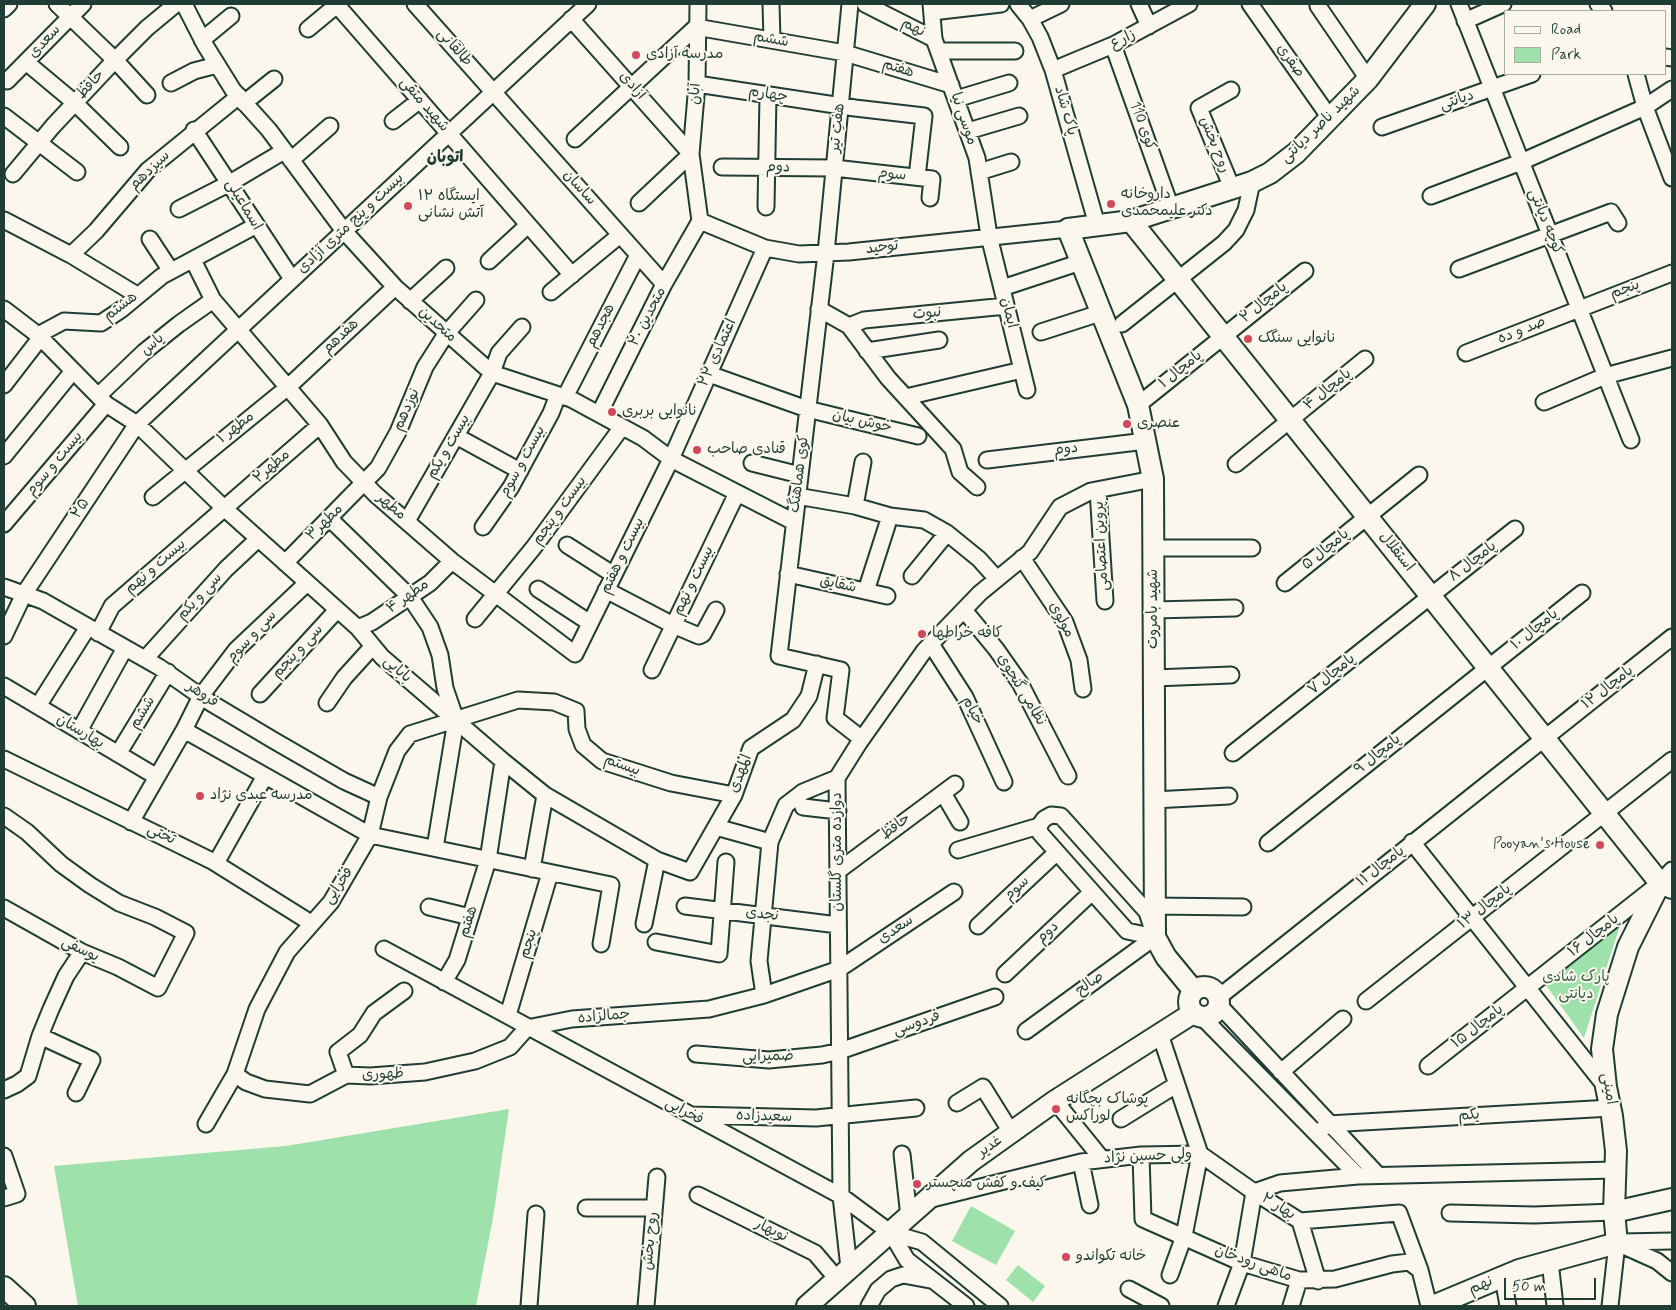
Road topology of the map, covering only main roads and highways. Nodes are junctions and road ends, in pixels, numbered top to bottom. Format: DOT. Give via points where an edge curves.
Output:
graph roads {
  1 [pos="1425,4"];
  2 [pos="1131,221"];
  3 [pos="1068,229"];
  4 [pos="1668,880"];
  5 [pos="1194,991"];
  6 [pos="1198,1015"];
  7 [pos="1672,1199"];
  8 [pos="1614,1212"];
  9 [pos="1617,1243"];
  10 [pos="4,1287"];
  11 [pos="1460,1301"];
  12 [pos="25,1306"];
  13 [pos="807,1306"];
  14 [pos="1433,1306"];
  1 -- 2 [label="main road, شهید ناصر دیانتی" via="1368,79 1296,153 1270,173 1252,182"];
  2 -- 3 [label="main road, شهید ناصر دیانتی"];
  2 -- 4 [label="main road, استقلال" via="1604,813"];
  3 -- 5 [label="main road, شهید بامروت" via="1138,405 1153,479 1154,938"];
  4 -- 8 [label="main road, امینی" via="1628,947 1607,1014 1602,1049 1616,1151"];
  5 -- 6 [label="main road" via="1189,1002"];
  5 -- 6 [label="main road" via="1208,987 1215,991 1219,1001 1216,1012 1210,1016"];
  6 -- 13 [label="main road, غدیر" via="1160,1034 1055,1101 970,1161"];
  7 -- 8 [label="main road"];
  8 -- 9 [label="main road, امینی"];
  9 -- 11 [label="main road, نهم" via="1503,1277"];
  10 -- 12 [label="main road"];
  11 -- 14 [label="main road, نهم"];
}
